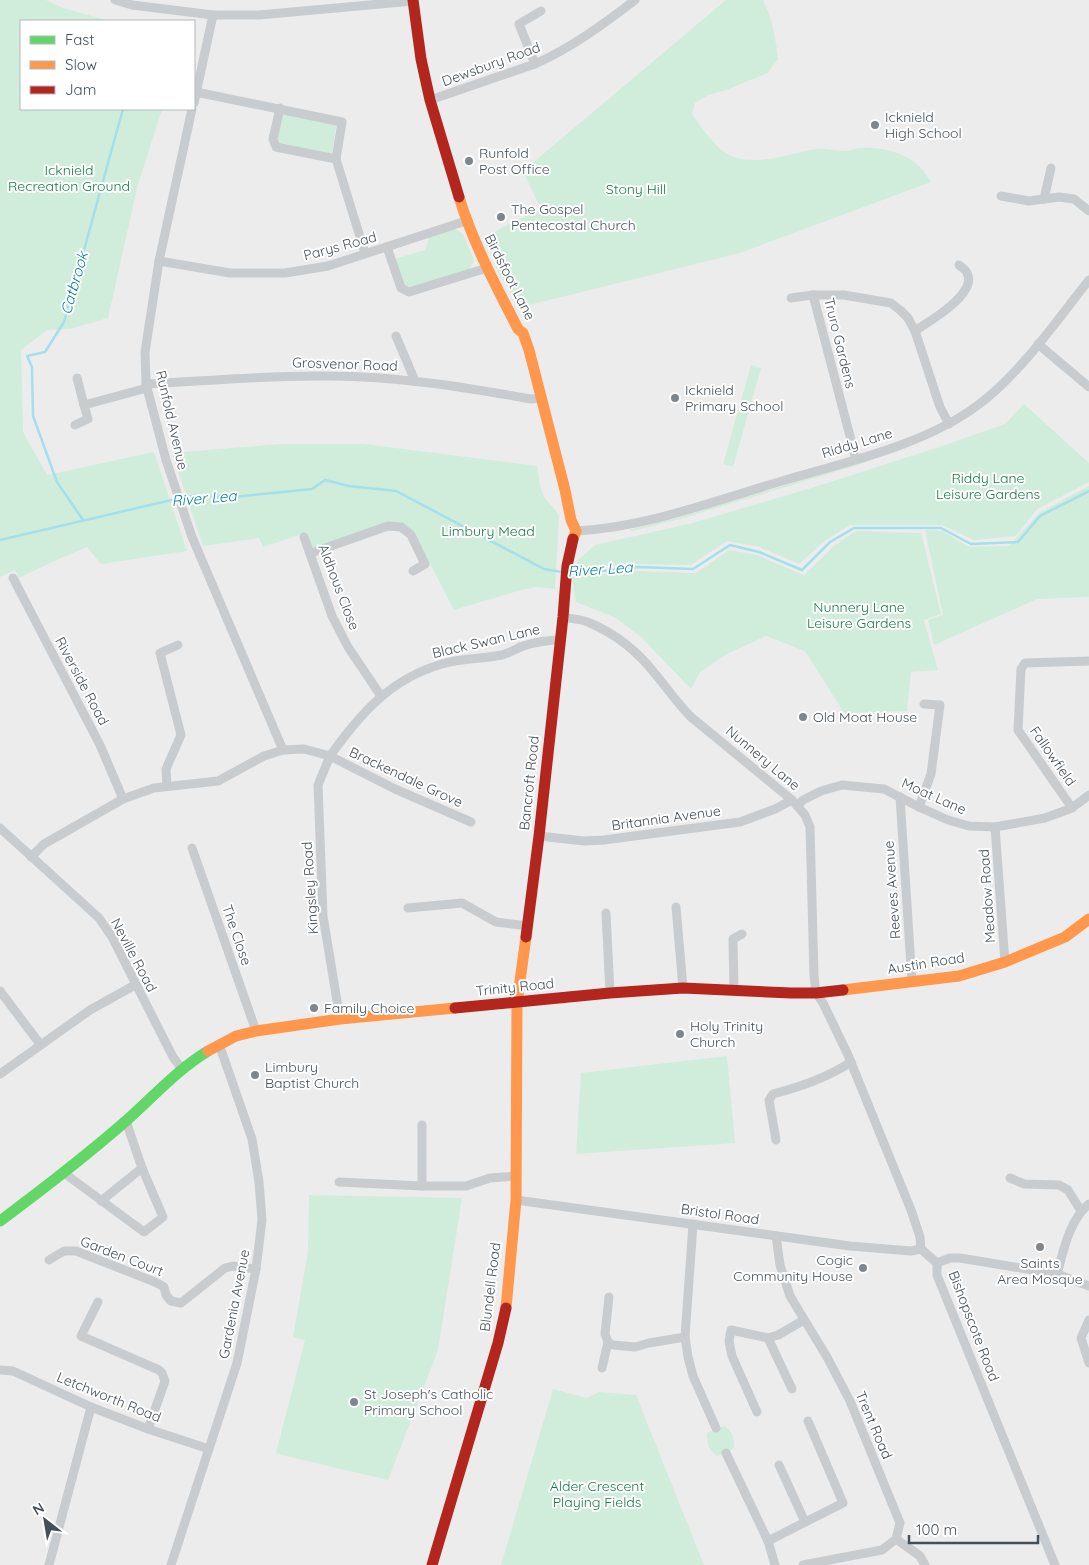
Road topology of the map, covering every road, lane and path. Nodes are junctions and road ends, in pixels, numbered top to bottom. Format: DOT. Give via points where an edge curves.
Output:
graph roads {
  1 [pos="115,0"];
  2 [pos="314,0"];
  3 [pos="413,0"];
  4 [pos="635,0"];
  5 [pos="316,11"];
  6 [pos="541,11"];
  7 [pos="213,15"];
  8 [pos="535,64"];
  9 [pos="196,92"];
  10 [pos="195,98"];
  11 [pos="430,100"];
  12 [pos="280,108"];
  13 [pos="192,110"];
  14 [pos="336,159"];
  15 [pos="1050,168"];
  16 [pos="1000,196"];
  17 [pos="1044,198"];
  18 [pos="1089,211"];
  19 [pos="466,221"];
  20 [pos="387,247"];
  21 [pos="365,253"];
  22 [pos="159,261"];
  23 [pos="959,265"];
  24 [pos="487,268"];
  25 [pos="1089,280"];
  26 [pos="813,295"];
  27 [pos="791,298"];
  28 [pos="915,331"];
  29 [pos="396,336"];
  30 [pos="1038,344"];
  31 [pos="77,378"];
  32 [pos="415,381"];
  33 [pos="147,386"];
  34 [pos="1089,387"];
  35 [pos="542,398"];
  36 [pos="84,405"];
  37 [pos="949,424"];
  38 [pos="75,425"];
  39 [pos="856,458"];
  40 [pos="576,531"];
  41 [pos="304,537"];
  42 [pos="311,553"];
  43 [pos="412,571"];
  44 [pos="13,578"];
  45 [pos="563,617"];
  46 [pos="560,640"];
  47 [pos="178,645"];
  48 [pos="1089,661"];
  49 [pos="381,696"];
  50 [pos="924,704"];
  51 [pos="283,750"];
  52 [pos="330,756"];
  53 [pos="166,786"];
  54 [pos="1089,795"];
  55 [pos="900,797"];
  56 [pos="123,798"];
  57 [pos="795,803"];
  58 [pos="919,807"];
  59 [pos="1072,808"];
  60 [pos="471,822"];
  61 [pos="996,827"];
  62 [pos="0,828"];
  63 [pos="539,836"];
  64 [pos="192,848"];
  65 [pos="31,857"];
  66 [pos="676,907"];
  67 [pos="408,908"];
  68 [pos="606,913"];
  69 [pos="1089,919"];
  70 [pos="528,926"];
  71 [pos="742,934"];
  72 [pos="1005,962"];
  73 [pos="912,982"];
  74 [pos="135,985"];
  75 [pos="683,988"];
  76 [pos="734,990"];
  77 [pos="0,991"];
  78 [pos="610,993"];
  79 [pos="816,993"];
  80 [pos="517,1003"];
  81 [pos="340,1020"];
  82 [pos="256,1031"];
  83 [pos="40,1044"];
  84 [pos="219,1044"];
  85 [pos="851,1062"];
  86 [pos="182,1069"];
  87 [pos="0,1074"];
  88 [pos="126,1121"];
  89 [pos="422,1125"];
  90 [pos="776,1140"];
  91 [pos="142,1168"];
  92 [pos="64,1173"];
  93 [pos="515,1176"];
  94 [pos="1010,1178"];
  95 [pos="339,1182"];
  96 [pos="422,1186"];
  97 [pos="516,1200"];
  98 [pos="101,1201"];
  99 [pos="1089,1204"];
  100 [pos="1081,1211"];
  101 [pos="0,1221"];
  102 [pos="693,1224"];
  103 [pos="776,1236"];
  104 [pos="921,1249"];
  105 [pos="49,1260"];
  106 [pos="937,1263"];
  107 [pos="256,1269"];
  108 [pos="1056,1274"];
  109 [pos="1089,1286"];
  110 [pos="609,1297"];
  111 [pos="98,1302"];
  112 [pos="804,1320"];
  113 [pos="1089,1320"];
  114 [pos="685,1338"];
  115 [pos="768,1338"];
  116 [pos="608,1342"];
  117 [pos="1089,1363"];
  118 [pos="602,1368"];
  119 [pos="0,1370"];
  120 [pos="792,1389"];
  121 [pos="90,1407"];
  122 [pos="757,1412"];
  123 [pos="808,1421"];
  124 [pos="716,1428"];
  125 [pos="148,1429"];
  126 [pos="209,1449"];
  127 [pos="726,1453"];
  128 [pos="779,1465"];
  129 [pos="805,1522"];
  130 [pos="896,1539"];
  131 [pos="768,1541"];
  132 [pos="49,1565"];
  133 [pos="171,1565"];
  134 [pos="432,1565"];
  135 [pos="775,1565"];
  136 [pos="803,1565"];
  137 [pos="925,1565"];
  138 [pos="1055,1565"];
  1 -- 7 [label="street"];
  2 -- 5 [label="street"];
  3 -- 5 [label="street"];
  3 -- 11 [label="street, Birdsfoot Lane"];
  4 -- 8 [label="street, Dewsbury Road" via="602,26"];
  5 -- 7 [label="street" via="259,16"];
  6 -- 8 [label="street" via="519,24"];
  7 -- 9 [label="street"];
  8 -- 11 [label="street, Dewsbury Road"];
  9 -- 10 [label="street"];
  9 -- 12 [label="street"];
  11 -- 19 [label="street, Birdsfoot Lane"];
  12 -- 14 [label="street" via="273,139 276,146"];
  12 -- 14 [label="street" via="342,122"];
  13 -- 22 [label="street, Runfold Avenue"];
  14 -- 21 [label="street"];
  15 -- 17 [label="street"];
  16 -- 17 [label="street" via="1029,201"];
  17 -- 18 [label="street" via="1074,199"];
  19 -- 20 [label="street, Parys Road"];
  19 -- 24 [label="street, Birdsfoot Lane"];
  20 -- 21 [label="street, Parys Road"];
  20 -- 24 [label="street" via="401,288 409,292"];
  21 -- 22 [label="street, Parys Road" via="328,266 284,274 230,273"];
  22 -- 33 [label="street, Runfold Avenue" via="144,352"];
  23 -- 28 [label="street" via="969,280 958,299"];
  24 -- 35 [label="street, Birdsfoot Lane" via="523,333"];
  25 -- 30 [label="street, Riddy Lane"];
  26 -- 27 [label="street"];
  26 -- 28 [label="street, Truro Gardens" via="844,295 891,304 908,318"];
  26 -- 39 [label="street, Truro Gardens"];
  28 -- 37 [label="street, Truro Gardens" via="940,407"];
  29 -- 32 [label="street"];
  30 -- 34 [label="street"];
  30 -- 37 [label="street, Riddy Lane" via="979,404"];
  31 -- 36 [label="street"];
  32 -- 33 [label="street, Grosvenor Road" via="283,376"];
  32 -- 35 [label="street, Grosvenor Road"];
  33 -- 36 [label="street, Grosvenor Road"];
  33 -- 51 [label="street, Runfold Avenue" via="166,460 201,560"];
  35 -- 40 [label="street, Birdsfoot Lane"];
  36 -- 38 [label="street" via="88,419"];
  37 -- 39 [label="street, Riddy Lane" via="926,436"];
  39 -- 40 [label="street, Riddy Lane" via="654,519"];
  40 -- 45 [label="street, Bancroft Road" via="567,571"];
  41 -- 42 [label="street, Aldhous Close"];
  42 -- 43 [label="street" via="388,526 401,528 410,535 425,564"];
  42 -- 49 [label="street, Aldhous Close" via="332,616 348,647"];
  44 -- 56 [label="street, Riverside Road" via="100,745"];
  45 -- 46 [label="street, Bancroft Road"];
  45 -- 57 [label="street, Nunnery Lane" via="588,622 630,647 691,717"];
  46 -- 49 [label="street, Black Swan Lane" via="443,664 410,676"];
  46 -- 63 [label="street, Bancroft Road"];
  47 -- 53 [label="street" via="160,653 182,735 166,769"];
  48 -- 59 [label="street, Fallowfield" via="1025,664 1020,669 1018,730"];
  49 -- 52 [label="street, Black Swan Lane"];
  50 -- 58 [label="street" via="940,705 931,774"];
  51 -- 52 [label="street" via="304,749"];
  51 -- 53 [label="street" via="264,756 218,781"];
  52 -- 60 [label="street, Brackendale Grove"];
  52 -- 81 [label="street, Kingsley Road" via="318,785 323,916"];
  53 -- 56 [label="street"];
  54 -- 59 [label="street, Moat Lane"];
  55 -- 57 [label="street, Moat Lane" via="884,788 842,786"];
  55 -- 58 [label="street, Moat Lane"];
  55 -- 73 [label="street, Reeves Avenue"];
  56 -- 65 [label="street" via="44,844"];
  57 -- 63 [label="street, Britannia Avenue" via="740,822 604,840"];
  57 -- 79 [label="street, Nunnery Lane" via="810,828"];
  58 -- 61 [label="street, Moat Lane" via="969,826"];
  59 -- 61 [label="street, Moat Lane" via="1045,818"];
  61 -- 72 [label="street, Meadow Road"];
  62 -- 65 [label="street, Neville Road"];
  63 -- 70 [label="street, Bancroft Road"];
  64 -- 82 [label="street, The Close"];
  65 -- 74 [label="street, Neville Road" via="99,918 112,936"];
  66 -- 75 [label="street"];
  67 -- 70 [label="street" via="462,903 496,922"];
  68 -- 78 [label="street"];
  69 -- 72 [label="street, Austin Road" via="1065,937"];
  70 -- 80 [label="street, Bancroft Road"];
  71 -- 76 [label="street" via="733,939"];
  72 -- 73 [label="street, Austin Road" via="959,976"];
  73 -- 79 [label="street, Austin Road"];
  74 -- 83 [label="street" via="90,1010"];
  74 -- 86 [label="street, Neville Road"];
  75 -- 76 [label="street, Trinity Road"];
  75 -- 78 [label="street, Trinity Road"];
  76 -- 79 [label="street, Trinity Road"];
  77 -- 83 [label="street"];
  78 -- 80 [label="street, Trinity Road"];
  79 -- 85 [label="street"];
  80 -- 81 [label="street, Trinity Road"];
  80 -- 93 [label="street, Blundell Road"];
  81 -- 82 [label="street, Trinity Road"];
  82 -- 84 [label="street, Trinity Road"];
  83 -- 87 [label="street"];
  84 -- 86 [label="street, Trinity Road"];
  84 -- 107 [label="street, Gardenia Avenue" via="252,1139 262,1220"];
  85 -- 90 [label="street" via="796,1088 773,1094 768,1100"];
  85 -- 104 [label="street" via="920,1237"];
  86 -- 88 [label="street, Trinity Road"];
  88 -- 91 [label="street"];
  88 -- 92 [label="street, Trinity Road"];
  89 -- 96 [label="street"];
  91 -- 98 [label="street"];
  91 -- 98 [label="street" via="164,1218 144,1232"];
  92 -- 98 [label="street"];
  92 -- 101 [label="street, Trinity Road"];
  93 -- 96 [label="street" via="490,1178 466,1186"];
  93 -- 97 [label="street, Blundell Road"];
  94 -- 100 [label="street" via="1024,1184 1059,1186 1068,1190"];
  95 -- 96 [label="street"];
  97 -- 102 [label="street, Bristol Road"];
  97 -- 134 [label="street, Blundell Road" via="506,1309"];
  99 -- 100 [label="street"];
  100 -- 108 [label="street" via="1067,1238"];
  102 -- 103 [label="street, Bristol Road"];
  102 -- 114 [label="street"];
  103 -- 104 [label="street, Bristol Road" via="850,1246"];
  103 -- 112 [label="street, Trent Road" via="780,1265 790,1296"];
  104 -- 106 [label="street, Bishopscote Road"];
  105 -- 107 [label="street, Garden Court" via="76,1250 155,1282 164,1288 171,1301 181,1302 225,1268"];
  106 -- 108 [label="street" via="960,1258"];
  106 -- 138 [label="street, Bishopscote Road" via="944,1294"];
  107 -- 126 [label="street, Gardenia Avenue" via="237,1363"];
  108 -- 109 [label="street"];
  110 -- 116 [label="street" via="605,1334"];
  111 -- 125 [label="street" via="81,1336 162,1373 165,1381"];
  112 -- 115 [label="street"];
  112 -- 130 [label="street, Trent Road" via="850,1401 900,1523"];
  113 -- 117 [label="street" via="1081,1338"];
  114 -- 116 [label="street" via="635,1347"];
  114 -- 124 [label="street" via="693,1376"];
  115 -- 120 [label="street"];
  115 -- 122 [label="street" via="732,1325 729,1341 732,1356"];
  116 -- 118 [label="street"];
  119 -- 121 [label="street, Letchworth Road" via="13,1371"];
  121 -- 125 [label="street, Letchworth Road"];
  121 -- 132 [label="street"];
  123 -- 129 [label="street" via="843,1503"];
  125 -- 126 [label="street, Letchworth Road"];
  126 -- 133 [label="street, Gardenia Avenue"];
  127 -- 131 [label="street"];
  128 -- 129 [label="street"];
  129 -- 131 [label="street"];
  130 -- 136 [label="street" via="882,1550"];
  130 -- 137 [label="street" via="920,1556"];
  131 -- 135 [label="street"];
}
